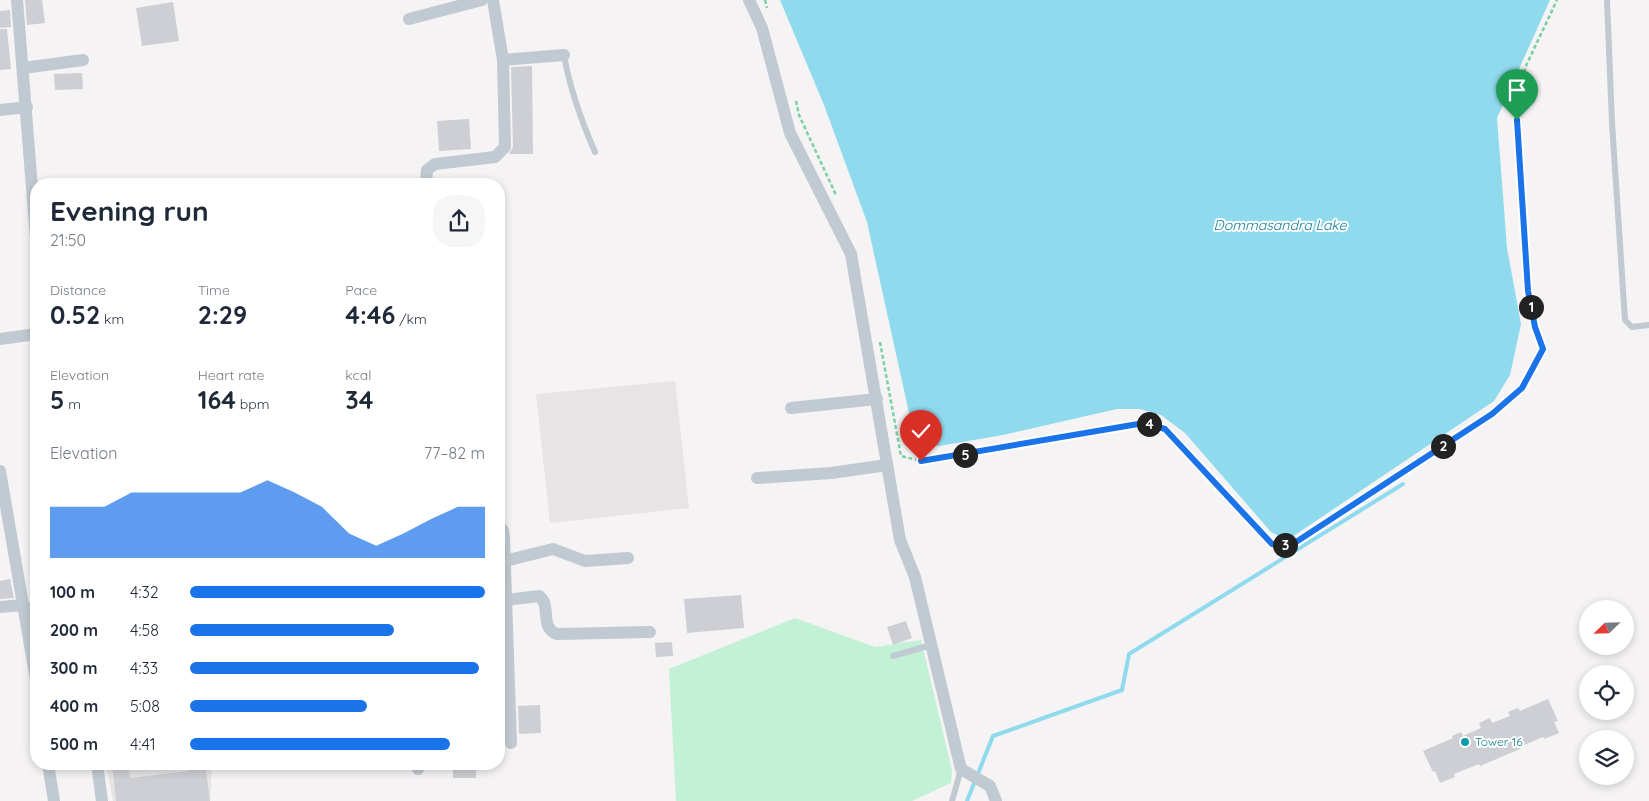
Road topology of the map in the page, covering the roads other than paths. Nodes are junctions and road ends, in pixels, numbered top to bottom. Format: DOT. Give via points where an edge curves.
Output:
graph roads {
  1 [pos="17,0"];
  2 [pos="482,0"];
  3 [pos="493,0"];
  4 [pos="748,0"];
  5 [pos="1607,0"];
  6 [pos="409,19"];
  7 [pos="564,55"];
  8 [pos="83,60"];
  9 [pos="503,60"];
  10 [pos="23,68"];
  11 [pos="27,107"];
  12 [pos="0,110"];
  13 [pos="596,152"];
  14 [pos="32,178"];
  15 [pos="426,178"];
  16 [pos="1649,325"];
  17 [pos="30,335"];
  18 [pos="0,339"];
  19 [pos="877,399"];
  20 [pos="791,408"];
  21 [pos="887,464"];
  22 [pos="0,471"];
  23 [pos="758,478"];
  24 [pos="628,558"];
  25 [pos="505,561"];
  26 [pos="506,600"];
  27 [pos="24,605"];
  28 [pos="0,607"];
  29 [pos="30,630"];
  30 [pos="650,632"];
  31 [pos="931,645"];
  32 [pos="893,656"];
  33 [pos="511,743"];
  34 [pos="961,769"];
  35 [pos="49,770"];
  36 [pos="98,770"];
  37 [pos="54,801"];
  38 [pos="102,801"];
  39 [pos="952,801"];
  40 [pos="996,801"];
  1 -- 10 [label="street"];
  2 -- 6 [label="street"];
  3 -- 9 [label="street"];
  4 -- 19 [label="street" via="762,28 790,133 851,254"];
  5 -- 16 [label="lane" via="1625,320 1632,326"];
  7 -- 9 [label="street"];
  7 -- 13 [label="lane" via="577,110"];
  8 -- 10 [label="street"];
  9 -- 15 [label="street" via="505,147 495,157 435,164 426,170"];
  10 -- 11 [label="street"];
  11 -- 12 [label="street"];
  11 -- 14 [label="street"];
  17 -- 18 [label="street"];
  19 -- 20 [label="street"];
  19 -- 21 [label="street"];
  21 -- 23 [label="street"];
  21 -- 31 [label="street" via="900,540 915,577"];
  22 -- 27 [label="street"];
  24 -- 25 [label="street" via="585,561 553,549"];
  25 -- 26 [label="street"];
  26 -- 30 [label="street" via="539,596 544,602 548,627 557,634"];
  26 -- 33 [label="street"];
  27 -- 28 [label="street"];
  27 -- 29 [label="street"];
  31 -- 32 [label="lane"];
  31 -- 34 [label="street"];
  34 -- 39 [label="lane"];
  34 -- 40 [label="street" via="990,786"];
  35 -- 37 [label="street"];
  36 -- 38 [label="street"];
}
